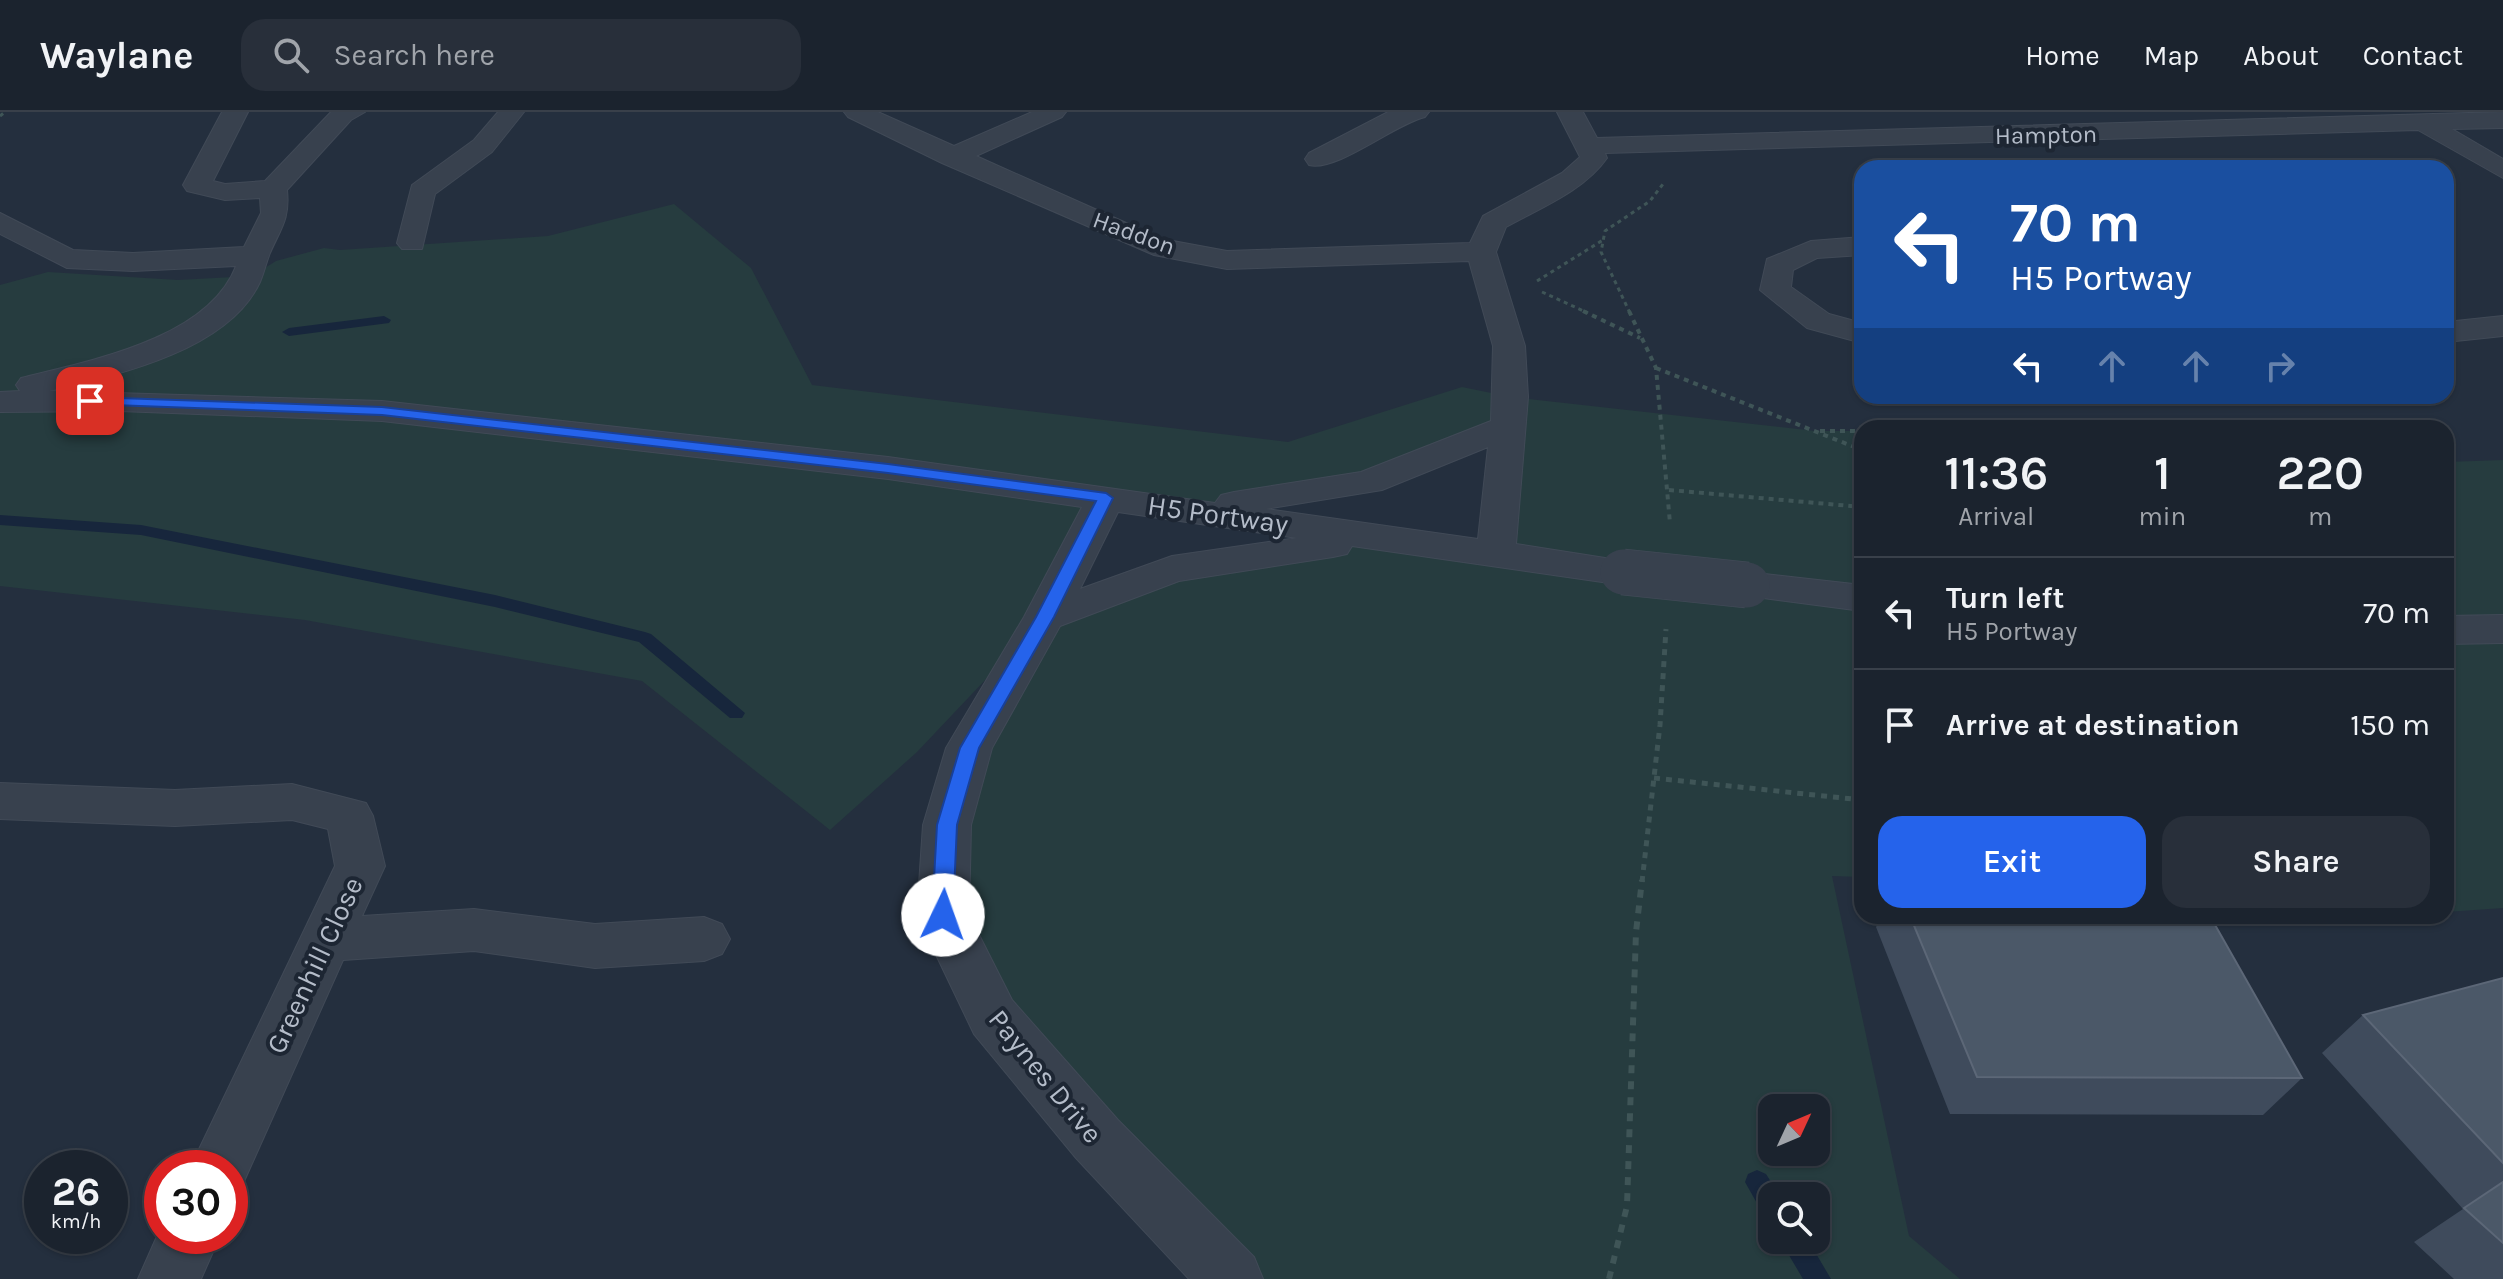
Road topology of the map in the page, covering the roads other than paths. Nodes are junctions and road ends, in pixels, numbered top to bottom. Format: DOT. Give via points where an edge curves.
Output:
graph roads {
  1 [pos="235,112"];
  2 [pos="511,112"];
  3 [pos="857,112"];
  4 [pos="1053,112"];
  5 [pos="1416,112"];
  6 [pos="1570,112"];
  7 [pos="347,114"];
  8 [pos="2503,120"];
  9 [pos="2427,125"];
  10 [pos="1589,146"];
  11 [pos="951,157"];
  12 [pos="1318,159"];
  13 [pos="2503,170"];
  14 [pos="273,189"];
  15 [pos="0,222"];
  16 [pos="412,243"];
  17 [pos="1854,247"];
  18 [pos="1481,252"];
  19 [pos="255,254"];
  20 [pos="2503,326"];
  21 [pos="1854,331"];
  22 [pos="2454,331"];
  23 [pos="0,393"];
  24 [pos="0,402"];
  25 [pos="1508,427"];
  26 [pos="1106,498"];
  27 [pos="1192,510"];
  28 [pos="1379,538"];
  29 [pos="1496,554"];
  30 [pos="1854,597"];
  31 [pos="1045,617"];
  32 [pos="2503,629"];
  33 [pos="2454,630"];
  34 [pos="3,805"];
  35 [pos="704,939"];
  36 [pos="325,940"];
  37 [pos="228,1150"];
  38 [pos="181,1254"];
  39 [pos="169,1279"];
  40 [pos="1232,1279"];
  1 -- 14 [label="street" via="197,185 225,192"];
  2 -- 16 [label="street" via="483,146 422,191"];
  3 -- 11 [label="street, Haddon"];
  4 -- 11 [label="street"];
  5 -- 12 [label="street"];
  6 -- 10 [label="street"];
  7 -- 14 [label="street"];
  8 -- 9 [label="street, Hampton"];
  9 -- 10 [label="street, Hampton" via="1845,150"];
  9 -- 13 [label="street"];
  10 -- 18 [label="street" via="1594,158 1572,179 1493,222"];
  11 -- 18 [label="street, Haddon" via="1154,246 1227,260"];
  14 -- 19 [label="street" via="275,213"];
  15 -- 19 [label="street" via="67,259 210,260"];
  17 -- 21 [label="street" via="1811,250 1778,265 1775,290 1818,321"];
  18 -- 25 [label="street" via="1509,346"];
  19 -- 23 [label="street" via="252,276 228,309 182,337 97,369"];
  20 -- 22 [label="street"];
  24 -- 26 [label="street, H5 Portway" via="382,411"];
  25 -- 27 [label="street" via="1369,482"];
  25 -- 29 [label="street"];
  26 -- 27 [label="street, H5 Portway"];
  26 -- 31 [label="street, Paynes Drive"];
  27 -- 28 [label="street, H5 Portway"];
  28 -- 29 [label="street, H5 Portway"];
  28 -- 31 [label="street" via="1172,569"];
  29 -- 30 [label="street, H5 Portway, bridge"];
  31 -- 40 [label="street, Paynes Drive" via="969,748 947,825 943,915 993,1017 1097,1139"];
  32 -- 33 [label="street"];
  34 -- 36 [label="street, Greenhill Close" via="175,808 292,802 349,816 360,866"];
  35 -- 36 [label="street" via="595,946 474,930"];
  36 -- 37 [label="street, Greenhill Close"];
  38 -- 39 [label="street"];
}
